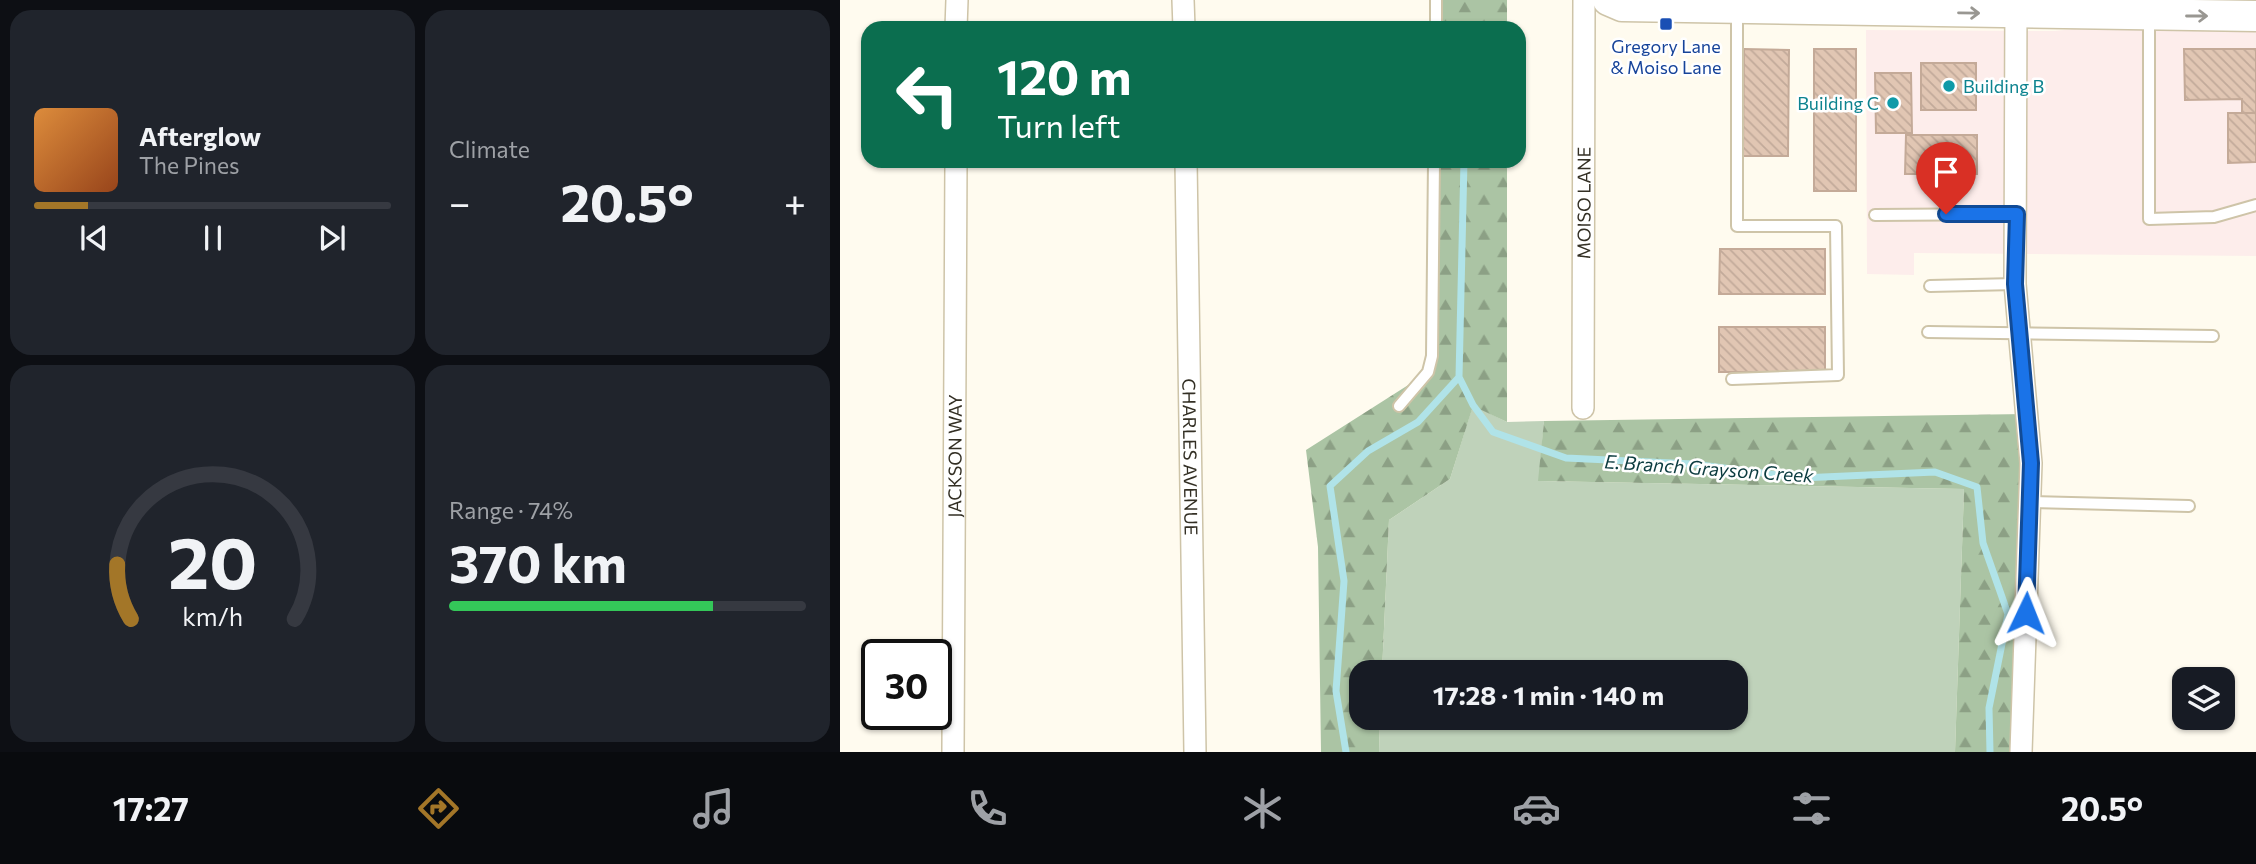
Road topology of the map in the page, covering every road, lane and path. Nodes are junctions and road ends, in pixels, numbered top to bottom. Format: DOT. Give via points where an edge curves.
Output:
graph roads {
  1 [pos="957,0"];
  2 [pos="1183,0"];
  3 [pos="1436,0"];
  4 [pos="1584,0"];
  5 [pos="1608,0"];
  6 [pos="2016,7"];
  7 [pos="1737,8"];
  8 [pos="2149,16"];
  9 [pos="2256,16"];
  10 [pos="957,21"];
  11 [pos="1184,21"];
  12 [pos="1436,21"];
  13 [pos="956,168"];
  14 [pos="1186,168"];
  15 [pos="1434,168"];
  16 [pos="2256,205"];
  17 [pos="2017,214"];
  18 [pos="1875,215"];
  19 [pos="2015,284"];
  20 [pos="1930,286"];
  21 [pos="1928,332"];
  22 [pos="2019,335"];
  23 [pos="2213,336"];
  24 [pos="1732,379"];
  25 [pos="1399,406"];
  26 [pos="1583,408"];
  27 [pos="2029,502"];
  28 [pos="2189,506"];
  29 [pos="953,752"];
  30 [pos="1195,752"];
  31 [pos="2021,752"];
  1 -- 10 [label="street"];
  2 -- 11 [label="street"];
  3 -- 12 [label="lane"];
  4 -- 26 [label="street, MOISO LANE"];
  5 -- 7 [label="main road" via="1622,6"];
  7 -- 6 [label="main road, one-way"];
  6 -- 8 [label="main road"];
  6 -- 17 [label="street"];
  7 -- 24 [label="lane" via="1737,226 1836,226 1838,375"];
  8 -- 9 [label="main road, one-way"];
  8 -- 16 [label="lane" via="2149,219 2214,217"];
  13 -- 29 [label="street, JACKSON WAY"];
  14 -- 30 [label="street, CHARLES AVENUE"];
  15 -- 25 [label="lane" via="1432,356 1428,372"];
  17 -- 18 [label="lane"];
  17 -- 19 [label="street"];
  19 -- 20 [label="lane"];
  19 -- 22 [label="street"];
  21 -- 22 [label="lane"];
  22 -- 23 [label="lane"];
  22 -- 27 [label="street" via="2031,463"];
  27 -- 28 [label="lane"];
  27 -- 31 [label="street"];
}
